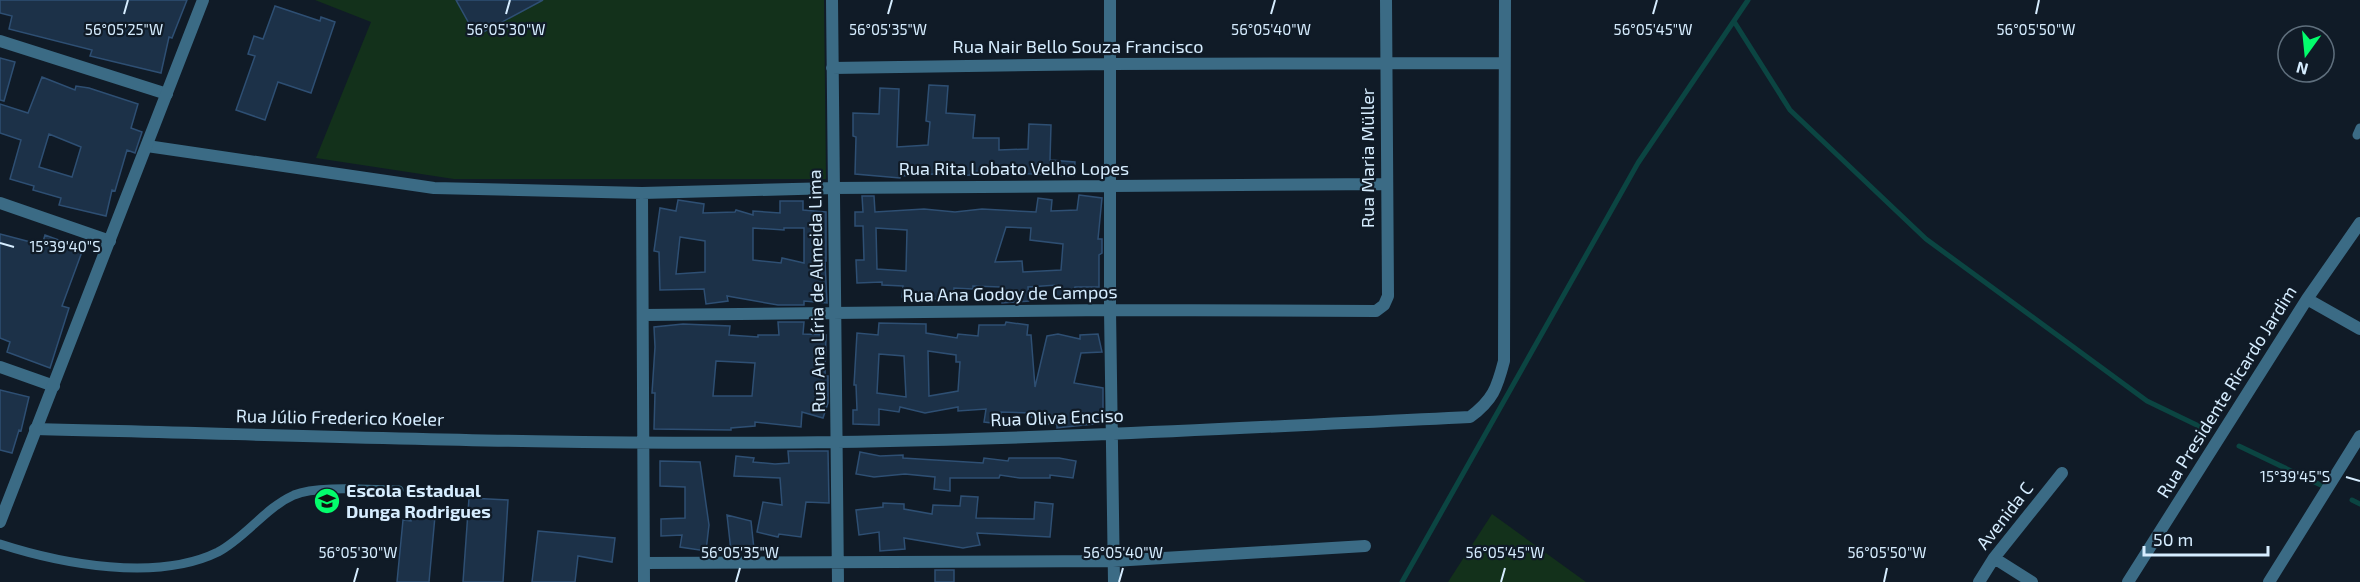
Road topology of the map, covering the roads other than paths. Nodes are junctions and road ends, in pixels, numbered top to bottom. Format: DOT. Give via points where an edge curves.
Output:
graph roads {
  1 [pos="203,0"];
  2 [pos="832,0"];
  3 [pos="1110,0"];
  4 [pos="1386,0"];
  5 [pos="1504,0"];
  6 [pos="0,41"];
  7 [pos="1504,63"];
  8 [pos="1110,64"];
  9 [pos="1386,65"];
  10 [pos="832,68"];
  11 [pos="167,94"];
  12 [pos="147,146"];
  13 [pos="1386,184"];
  14 [pos="1110,187"];
  15 [pos="834,188"];
  16 [pos="642,193"];
  17 [pos="0,203"];
  18 [pos="2360,223"];
  19 [pos="110,241"];
  20 [pos="2307,299"];
  21 [pos="1110,310"];
  22 [pos="1376,311"];
  23 [pos="835,314"];
  24 [pos="644,315"];
  25 [pos="2360,329"];
  26 [pos="0,367"];
  27 [pos="54,386"];
  28 [pos="35,429"];
  29 [pos="1111,434"];
  30 [pos="2360,436"];
  31 [pos="837,442"];
  32 [pos="644,443"];
  33 [pos="2062,473"];
  34 [pos="399,490"];
  35 [pos="0,522"];
  36 [pos="0,544"];
  37 [pos="1365,546"];
  38 [pos="1994,558"];
  39 [pos="1113,561"];
  40 [pos="644,563"];
  41 [pos="838,564"];
  42 [pos="644,582"];
  43 [pos="838,582"];
  44 [pos="1114,582"];
  45 [pos="1978,582"];
  46 [pos="2032,582"];
  47 [pos="2128,582"];
  48 [pos="2269,582"];
  1 -- 11 [label="street"];
  2 -- 10 [label="street, Rua Ana Líria de Almeida Lima"];
  3 -- 8 [label="street"];
  4 -- 9 [label="street, Rua Maria Müller"];
  5 -- 7 [label="street"];
  6 -- 11 [label="street"];
  7 -- 9 [label="street, Rua Nair Bello Souza Francisco"];
  7 -- 29 [label="street, Rua Oliva Enciso" via="1504,361 1498,384 1486,405 1470,417"];
  8 -- 9 [label="street, Rua Nair Bello Souza Francisco"];
  8 -- 10 [label="street, Rua Nair Bello Souza Francisco"];
  8 -- 14 [label="street"];
  9 -- 13 [label="street, Rua Maria Müller"];
  10 -- 15 [label="street, Rua Ana Líria de Almeida Lima"];
  11 -- 12 [label="street"];
  12 -- 16 [label="street, Rua Rita Lobato Velho Lopes" via="434,188"];
  12 -- 19 [label="street"];
  13 -- 14 [label="street, Rua Rita Lobato Velho Lopes"];
  13 -- 22 [label="street, Rua Maria Müller" via="1388,296"];
  14 -- 15 [label="street, Rua Rita Lobato Velho Lopes"];
  14 -- 21 [label="street"];
  15 -- 16 [label="street, Rua Rita Lobato Velho Lopes"];
  15 -- 23 [label="street, Rua Ana Líria de Almeida Lima"];
  16 -- 24 [label="street"];
  17 -- 19 [label="street"];
  18 -- 20 [label="street, Rua Presidente Ricardo Jardim"];
  19 -- 27 [label="street"];
  20 -- 25 [label="street"];
  20 -- 47 [label="street, Rua Presidente Ricardo Jardim"];
  21 -- 22 [label="street, Rua Ana Godoy de Campos"];
  21 -- 23 [label="street, Rua Ana Godoy de Campos"];
  21 -- 29 [label="street"];
  23 -- 24 [label="street, Rua Ana Godoy de Campos"];
  23 -- 31 [label="street, Rua Ana Líria de Almeida Lima"];
  24 -- 32 [label="street"];
  26 -- 27 [label="street"];
  27 -- 28 [label="street"];
  28 -- 32 [label="street, Rua Júlio Frederico Koeler"];
  28 -- 35 [label="street"];
  29 -- 31 [label="street, Rua Oliva Enciso"];
  29 -- 39 [label="street"];
  30 -- 48 [label="street"];
  31 -- 32 [label="street, Rua Oliva Enciso"];
  31 -- 41 [label="street, Rua Ana Líria de Almeida Lima"];
  32 -- 40 [label="street"];
  33 -- 38 [label="street, Avenida C"];
  34 -- 36 [label="lane" via="321,490 296,495 216,553 148,569 61,562"];
  37 -- 39 [label="street"];
  38 -- 45 [label="street, Avenida C"];
  38 -- 46 [label="street"];
  39 -- 41 [label="street"];
  39 -- 44 [label="street"];
  40 -- 41 [label="street"];
  40 -- 42 [label="street"];
  41 -- 43 [label="street, Rua Ana Líria de Almeida Lima"];
}
